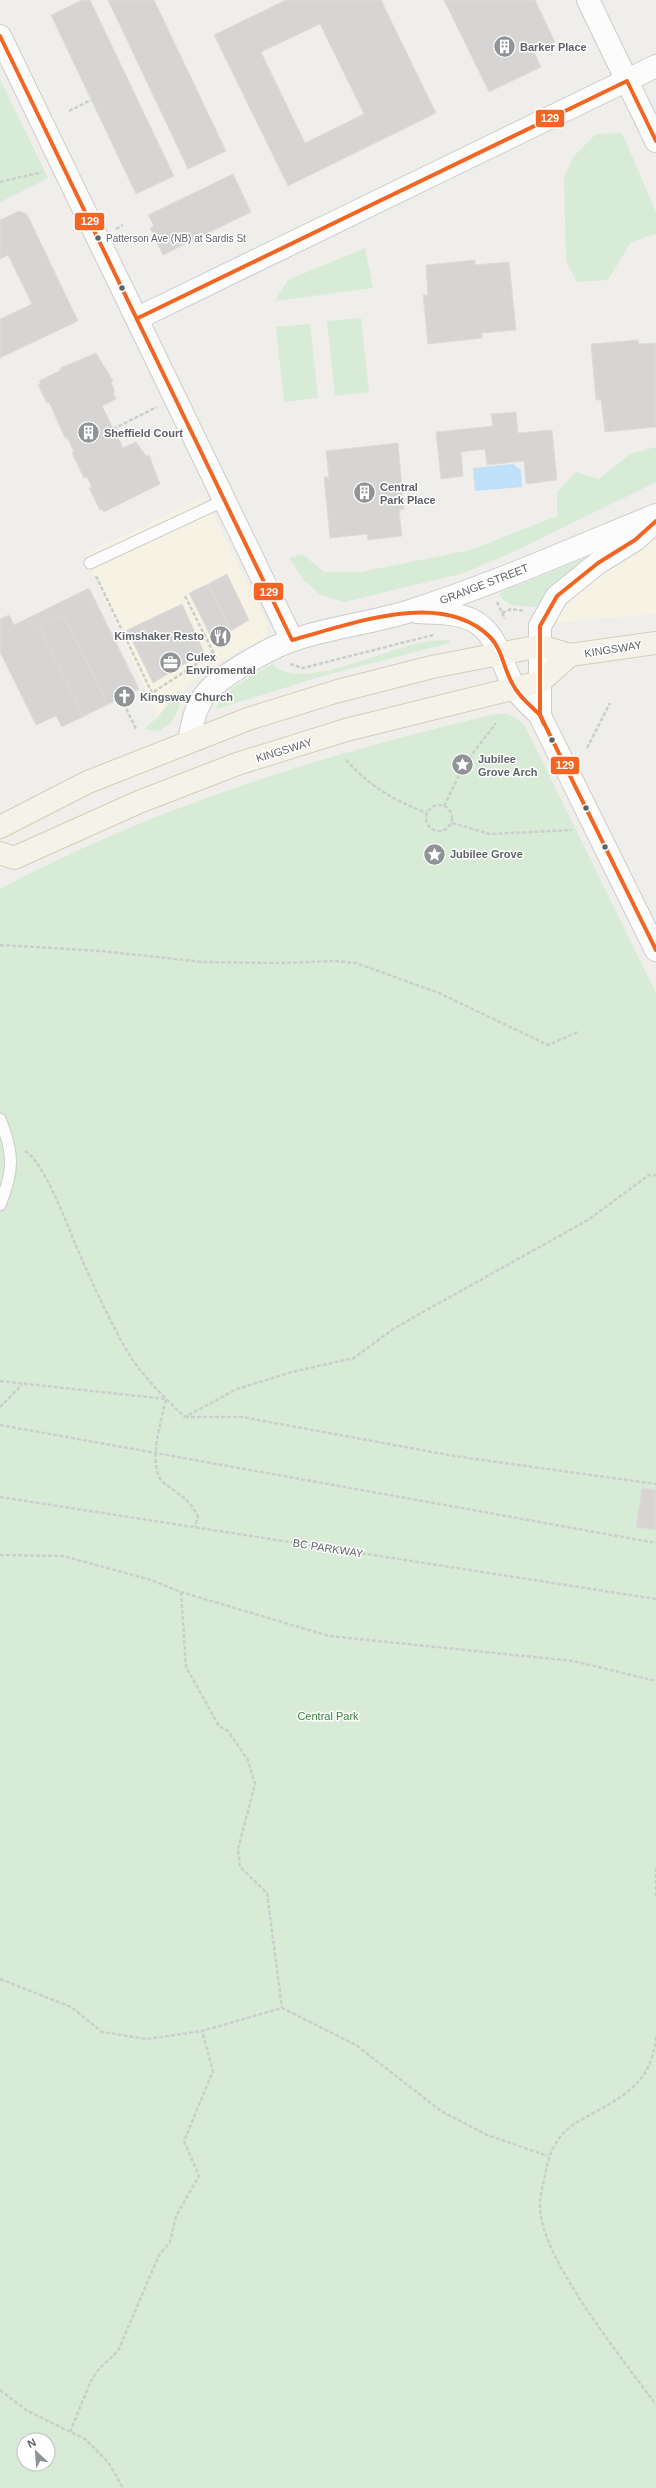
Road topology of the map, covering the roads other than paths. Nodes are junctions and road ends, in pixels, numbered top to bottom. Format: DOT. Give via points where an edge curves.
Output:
graph roads {
  1 [pos="588,0"];
  2 [pos="0,36"];
  3 [pos="656,66"];
  4 [pos="627,81"];
  5 [pos="656,141"];
  6 [pos="138,318"];
  7 [pos="225,500"];
  8 [pos="656,515"];
  9 [pos="656,521"];
  10 [pos="90,563"];
  11 [pos="409,611"];
  12 [pos="292,640"];
  13 [pos="656,643"];
  14 [pos="540,646"];
  15 [pos="500,654"];
  16 [pos="570,655"];
  17 [pos="540,682"];
  18 [pos="515,689"];
  19 [pos="540,715"];
  20 [pos="189,742"];
  21 [pos="0,827"];
  22 [pos="0,853"];
  23 [pos="656,950"];
  24 [pos="0,1119"];
  25 [pos="0,1205"];
  1 -- 4 [label="street"];
  2 -- 6 [label="street"];
  3 -- 4 [label="street"];
  4 -- 5 [label="street"];
  4 -- 6 [label="street"];
  6 -- 7 [label="street"];
  7 -- 10 [label="lane"];
  7 -- 12 [label="street"];
  8 -- 11 [label="street, GRANGE STREET" via="489,583"];
  9 -- 14 [label="street" via="635,540 598,563 557,596 540,626"];
  11 -- 12 [label="street, GRANGE STREET"];
  11 -- 15 [label="street" via="454,615 471,620 492,639"];
  12 -- 20 [label="street, GRANGE STREET" via="214,686 202,698 194,713"];
  13 -- 16 [label="main road, KINGSWAY"];
  14 -- 15 [label="main road, KINGSWAY"];
  14 -- 16 [label="main road, KINGSWAY"];
  14 -- 17 [label="street"];
  15 -- 18 [label="street"];
  15 -- 20 [label="main road, KINGSWAY" via="432,667 338,692 248,719"];
  16 -- 17 [label="main road, KINGSWAY"];
  17 -- 18 [label="main road, KINGSWAY"];
  17 -- 19 [label="street"];
  18 -- 19 [label="street"];
  18 -- 22 [label="main road, KINGSWAY" via="346,730 237,764 139,802 14,858"];
  19 -- 23 [label="street"];
  20 -- 21 [label="main road, KINGSWAY" via="88,782"];
  24 -- 25 [label="lane" via="9,1142 10,1180"];
}
